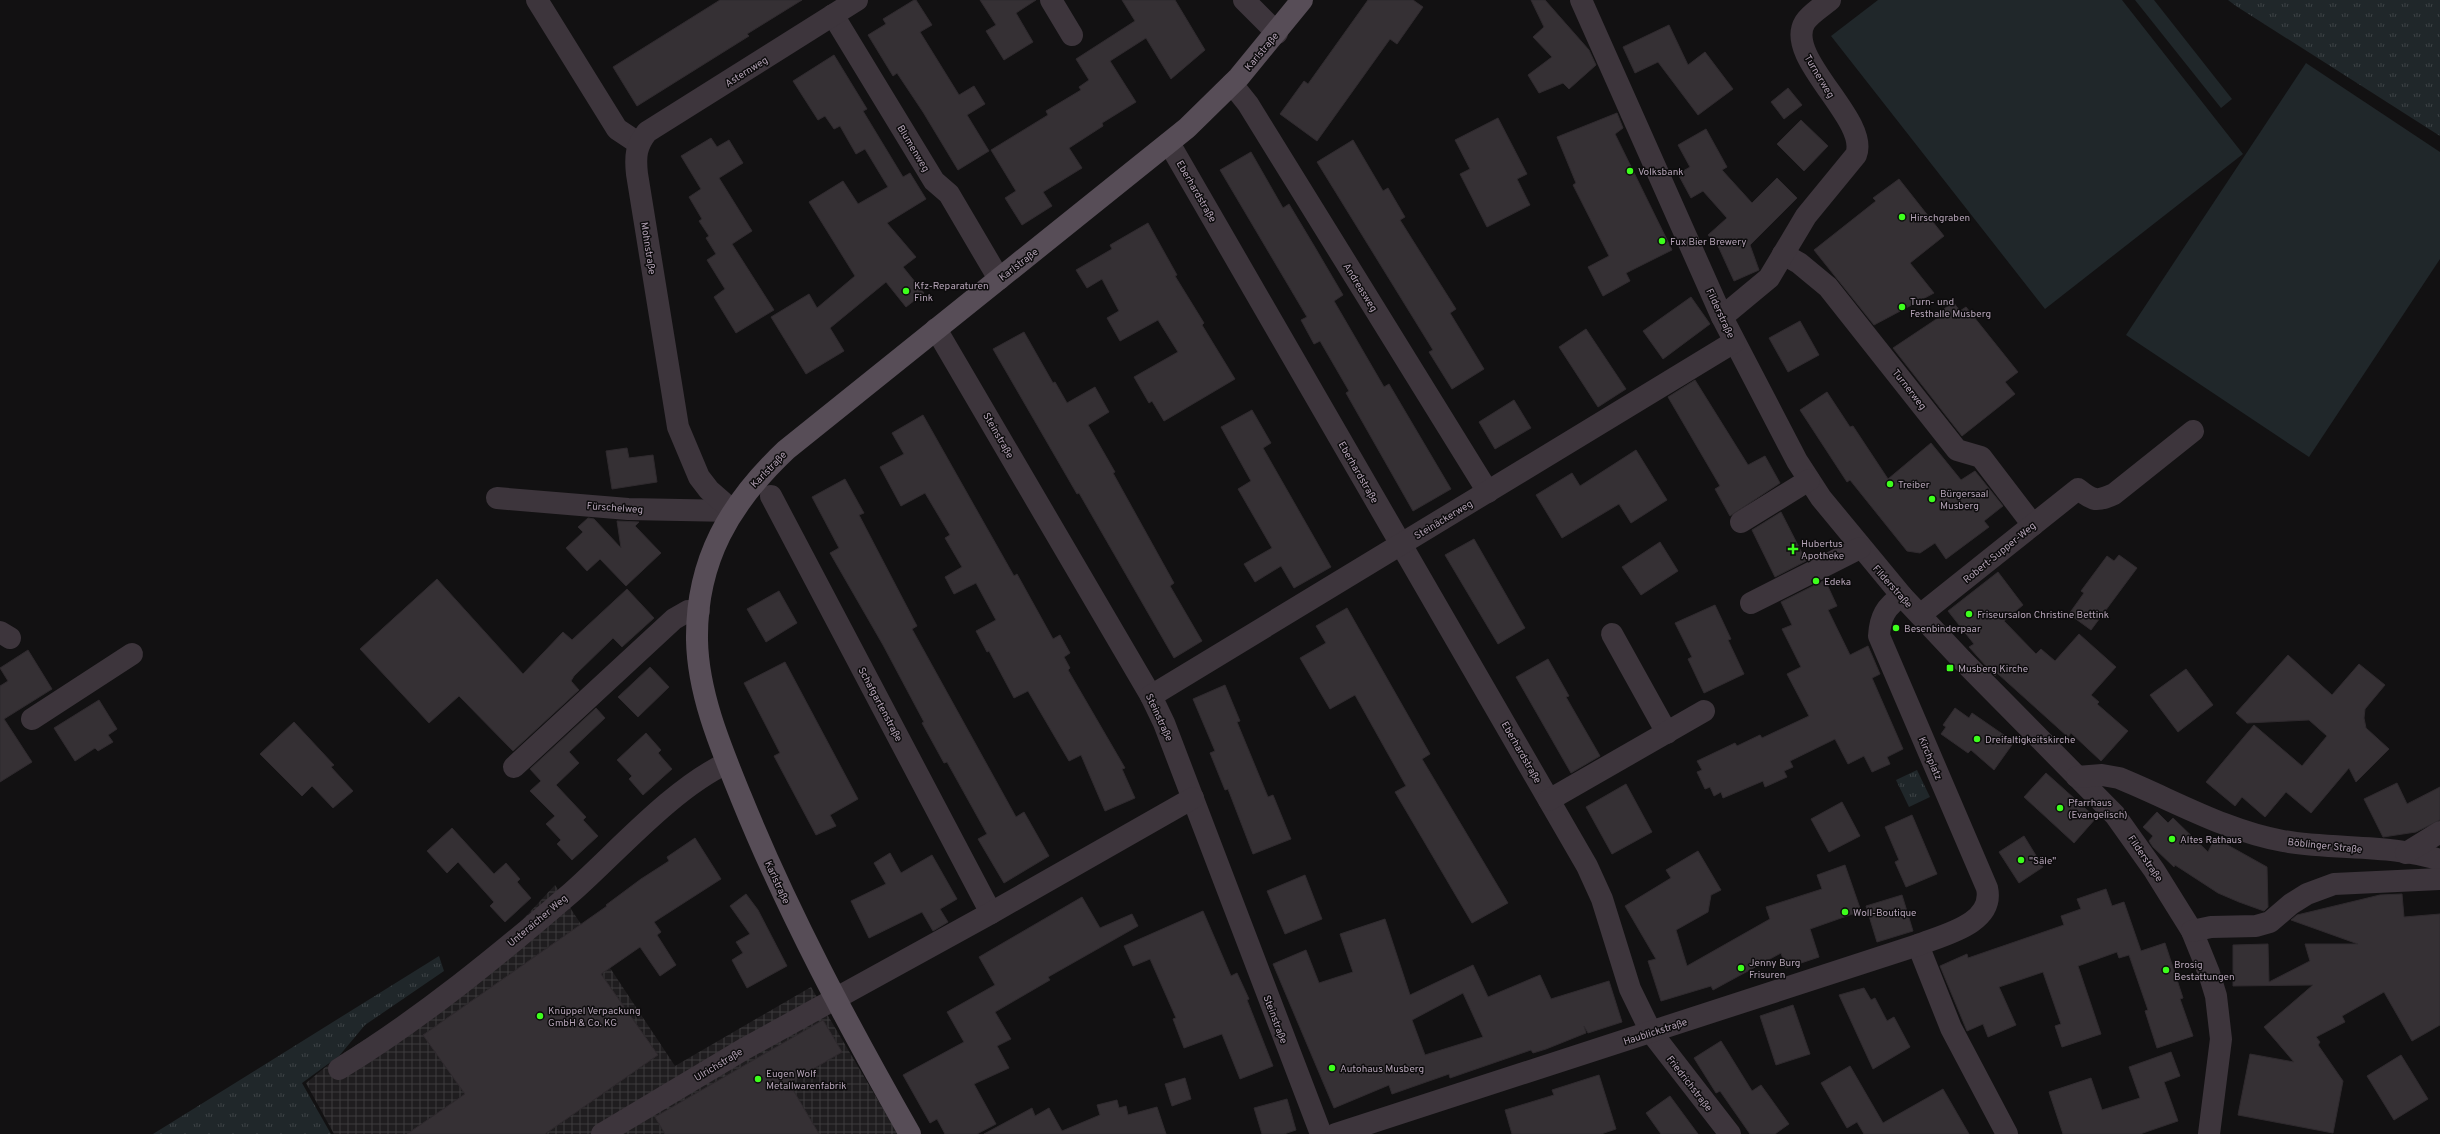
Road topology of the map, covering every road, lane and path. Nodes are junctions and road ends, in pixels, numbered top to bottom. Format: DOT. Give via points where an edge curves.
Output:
graph roads {
  1 [pos="537,0"];
  2 [pos="857,0"];
  3 [pos="1051,0"];
  4 [pos="1244,0"];
  5 [pos="1302,0"];
  6 [pos="1581,0"];
  7 [pos="1830,0"];
  8 [pos="833,15"];
  9 [pos="1276,33"];
  10 [pos="1072,35"];
  11 [pos="1232,84"];
  12 [pos="638,143"];
  13 [pos="1169,144"];
  14 [pos="1783,254"];
  15 [pos="999,279"];
  16 [pos="1722,318"];
  17 [pos="936,329"];
  18 [pos="1734,342"];
  19 [pos="2193,431"];
  20 [pos="1809,480"];
  21 [pos="1488,492"];
  22 [pos="771,496"];
  23 [pos="497,498"];
  24 [pos="732,511"];
  25 [pos="1741,522"];
  26 [pos="2033,525"];
  27 [pos="1401,545"];
  28 [pos="1860,548"];
  29 [pos="1902,596"];
  30 [pos="1751,603"];
  31 [pos="699,611"];
  32 [pos="1920,615"];
  33 [pos="1612,634"];
  34 [pos="132,654"];
  35 [pos="1151,696"];
  36 [pos="1704,712"];
  37 [pos="32,719"];
  38 [pos="1667,733"];
  39 [pos="727,763"];
  40 [pos="514,767"];
  41 [pos="2077,777"];
  42 [pos="1193,798"];
  43 [pos="1549,800"];
  44 [pos="2440,832"];
  45 [pos="2406,853"];
  46 [pos="2440,860"];
  47 [pos="2440,879"];
  48 [pos="991,913"];
  49 [pos="1973,922"];
  50 [pos="2192,931"];
  51 [pos="1918,945"];
  52 [pos="836,997"];
  53 [pos="1651,1032"];
  54 [pos="339,1069"];
  55 [pos="602,1134"];
  56 [pos="910,1134"];
  57 [pos="1321,1134"];
  58 [pos="1336,1134"];
  59 [pos="1730,1134"];
  60 [pos="2007,1134"];
  61 [pos="2209,1134"];
  1 -- 12 [label="street" via="617,129"];
  2 -- 8 [label="street, Asternweg"];
  3 -- 10 [label="street"];
  4 -- 9 [label="street"];
  5 -- 9 [label="main road, Karlstraße"];
  6 -- 16 [label="street, Filderstraße"];
  7 -- 14 [label="street, Turnerweg" via="1810,15 1802,30 1802,42 1855,132 1858,148 1856,155 1806,216"];
  8 -- 12 [label="street, Asternweg" via="647,132"];
  8 -- 15 [label="street, Blumenweg" via="934,180 948,194"];
  9 -- 11 [label="main road, Karlstraße"];
  11 -- 13 [label="main road, Karlstraße"];
  11 -- 21 [label="street, Andreasweg" via="1252,110"];
  12 -- 24 [label="street, Mohnstraße" via="637,174 678,427 699,477"];
  13 -- 15 [label="main road, Karlstraße"];
  13 -- 27 [label="street, Eberhardstraße"];
  14 -- 16 [label="street, Turnerweg" via="1769,278"];
  14 -- 26 [label="street, Turnerweg" via="1799,263 1828,287 1957,450 1981,457"];
  15 -- 17 [label="main road, Karlstraße"];
  16 -- 18 [label="street, Filderstraße"];
  17 -- 24 [label="main road, Karlstraße" via="786,450 760,475"];
  17 -- 35 [label="street, Steinstraße"];
  18 -- 20 [label="street, Filderstraße"];
  18 -- 21 [label="street, Steinäckerweg"];
  19 -- 26 [label="street, Robert-Supper-Weg" via="2114,494 2102,500 2091,499 2078,489"];
  20 -- 25 [label="street"];
  20 -- 28 [label="street, Filderstraße" via="1833,516"];
  21 -- 27 [label="street, Steinäckerweg"];
  22 -- 48 [label="street, Schafgartenstraße"];
  23 -- 24 [label="street, Fürschelweg" via="628,509"];
  24 -- 31 [label="main road, Karlstraße" via="711,552"];
  26 -- 32 [label="street, Robert-Supper-Weg"];
  27 -- 35 [label="street, Steinäckerweg"];
  27 -- 43 [label="street, Eberhardstraße"];
  28 -- 29 [label="street, Filderstraße"];
  28 -- 30 [label="street"];
  29 -- 32 [label="street, Filderstraße"];
  29 -- 49 [label="street, Kirchplatz" via="1890,604 1883,614 1879,636 1987,888 1987,906"];
  31 -- 39 [label="main road, Karlstraße" via="697,641 702,683"];
  31 -- 40 [label="street" via="688,611 674,620"];
  32 -- 41 [label="street, Filderstraße"];
  33 -- 38 [label="street"];
  34 -- 37 [label="street"];
  35 -- 42 [label="street, Steinstraße"];
  36 -- 38 [label="street"];
  38 -- 43 [label="street"];
  39 -- 52 [label="main road, Karlstraße" via="792,912"];
  39 -- 54 [label="street, Unteraicher Weg" via="707,774 678,796 571,892 470,975 383,1042"];
  41 -- 45 [label="street, Böblinger Straße" via="2102,775 2119,778 2220,822 2281,841"];
  41 -- 50 [label="street, Filderstraße" via="2096,794 2127,831"];
  42 -- 48 [label="street"];
  42 -- 57 [label="street, Steinstraße"];
  43 -- 53 [label="street, Eberhardstraße" via="1595,883 1630,989"];
  44 -- 45 [label="street"];
  45 -- 46 [label="street, Böblinger Straße"];
  47 -- 50 [label="street" via="2334,884 2307,894 2270,922 2256,926 2211,927"];
  48 -- 52 [label="street"];
  49 -- 51 [label="street, Haublickstraße"];
  50 -- 61 [label="street, Filderstraße" via="2216,996 2221,1039"];
  51 -- 53 [label="street, Haublickstraße"];
  51 -- 60 [label="street" via="1951,1028"];
  52 -- 55 [label="street, Ulrichstraße"];
  52 -- 56 [label="main road, Karlstraße"];
  53 -- 58 [label="street, Haublickstraße"];
  53 -- 59 [label="street, Friedrichstraße"];
}
